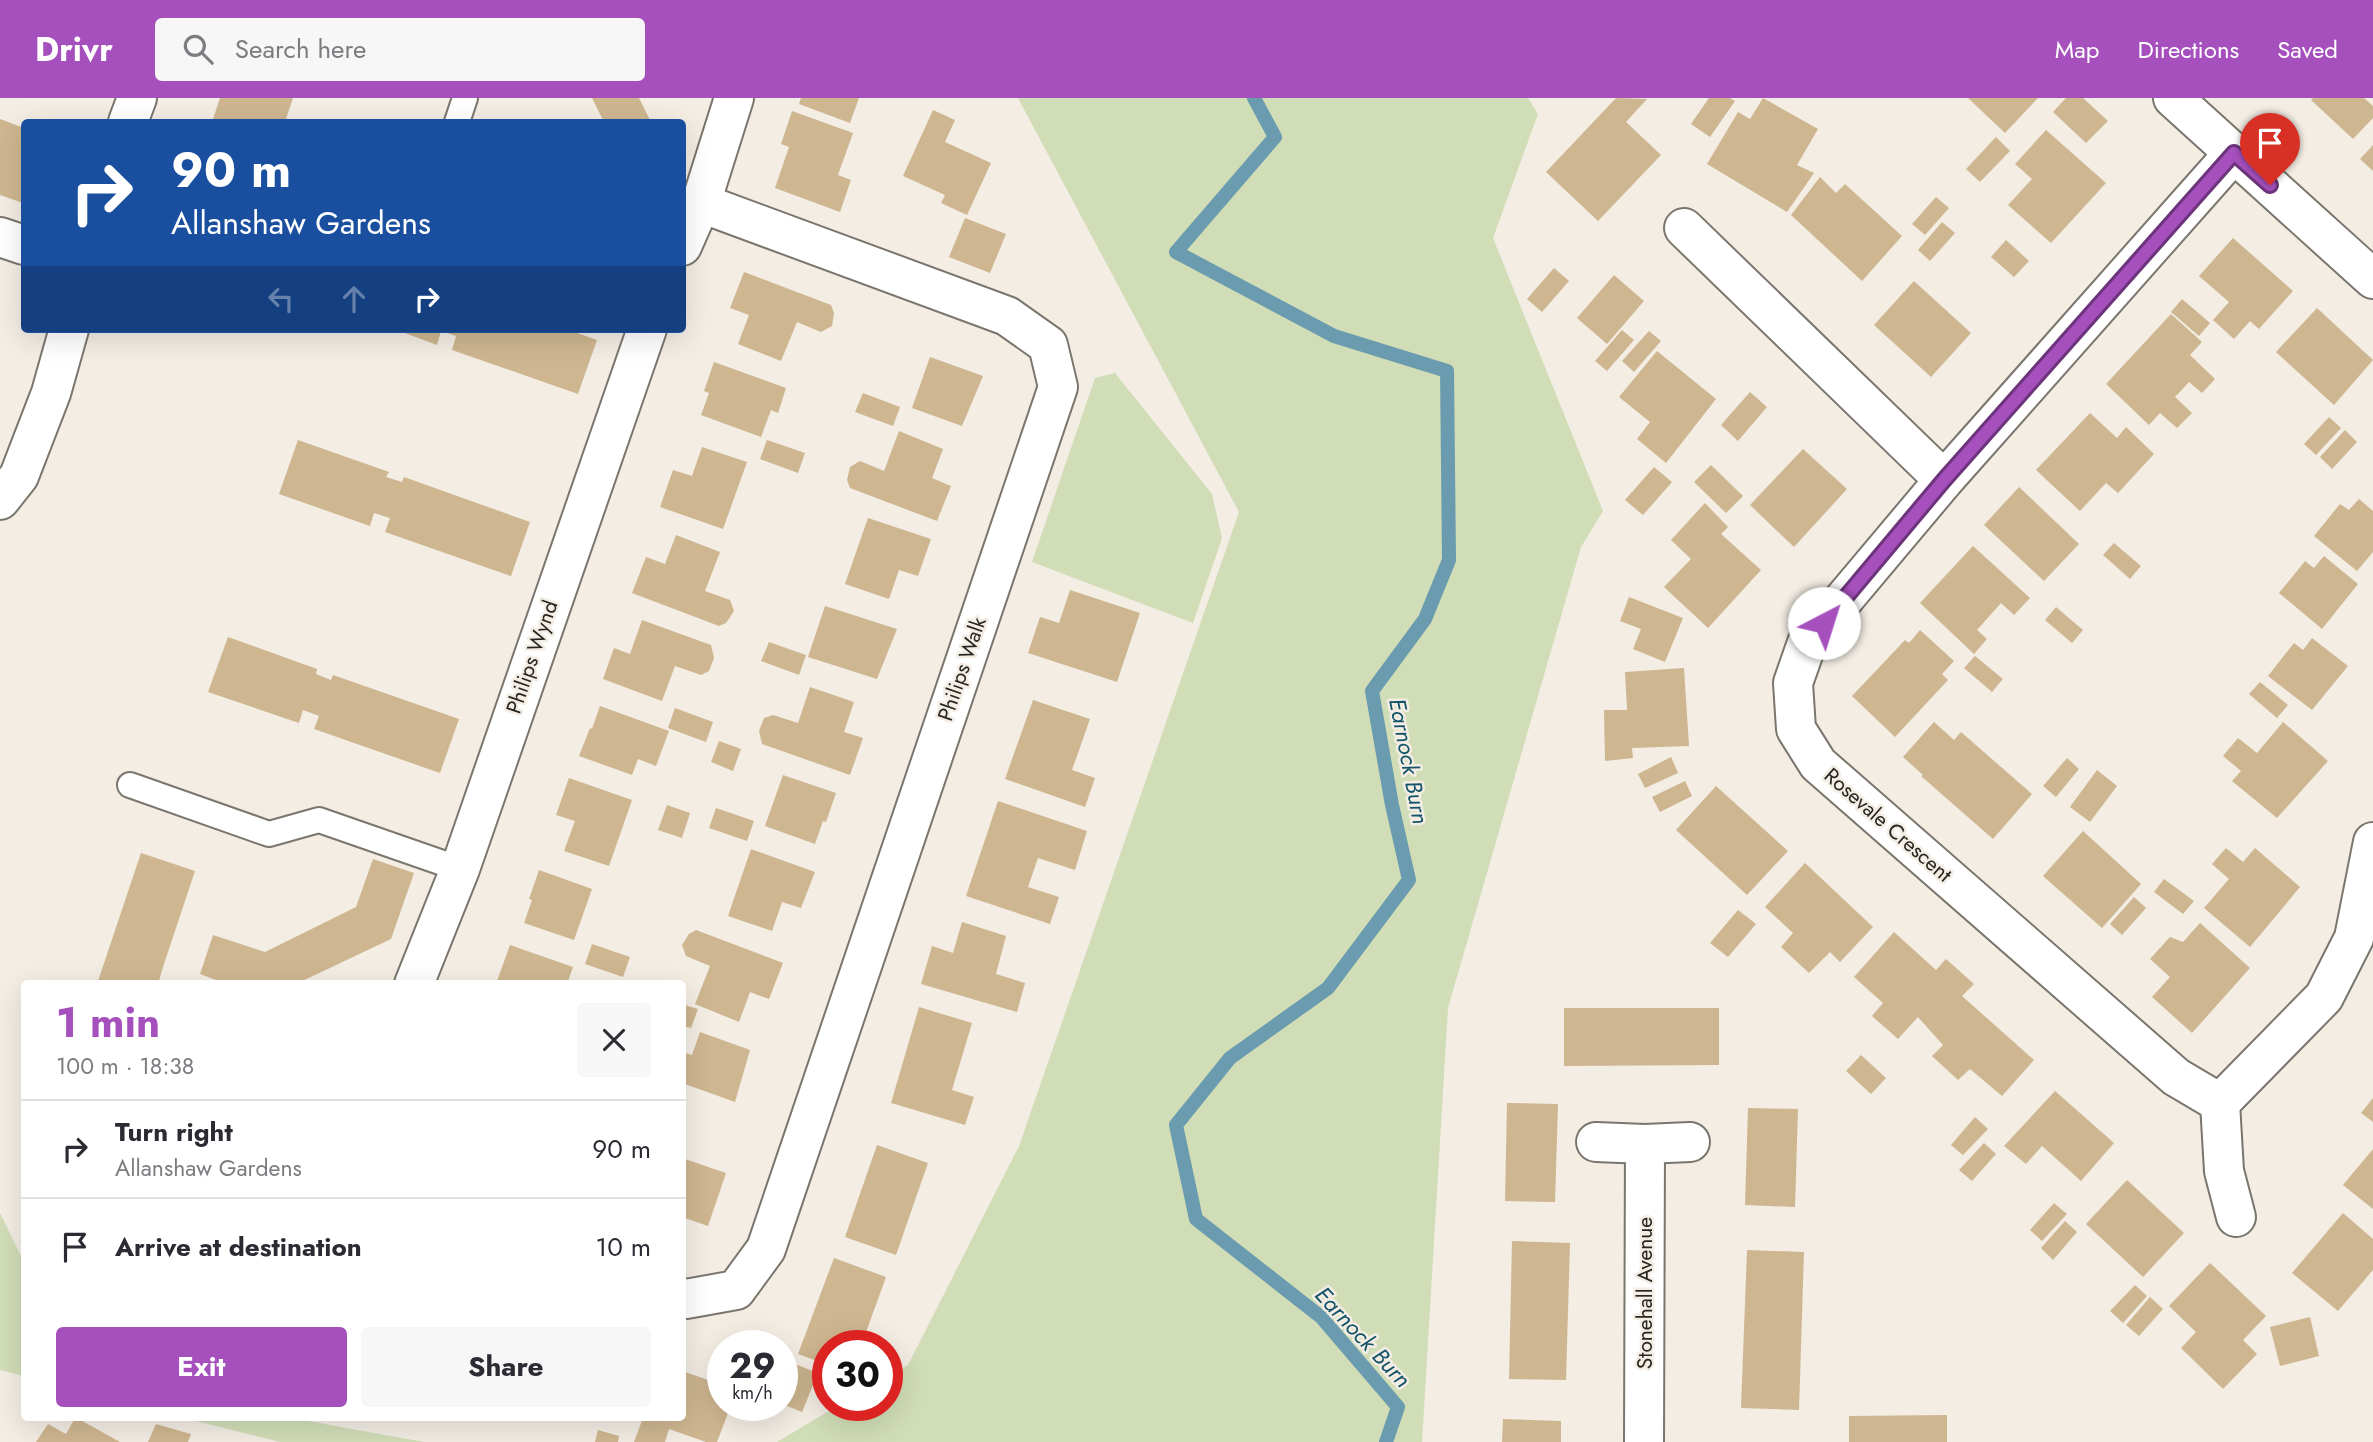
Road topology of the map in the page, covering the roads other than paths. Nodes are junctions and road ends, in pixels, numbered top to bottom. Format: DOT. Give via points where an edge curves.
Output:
graph roads {
  1 [pos="136,98"];
  2 [pos="465,98"];
  3 [pos="734,98"];
  4 [pos="2173,98"];
  5 [pos="129,119"];
  6 [pos="458,119"];
  7 [pos="2234,153"];
  8 [pos="701,203"];
  9 [pos="1684,228"];
  10 [pos="0,237"];
  11 [pos="686,237"];
  12 [pos="21,244"];
  13 [pos="2373,279"];
  14 [pos="68,333"];
  15 [pos="647,333"];
  16 [pos="1944,480"];
  17 [pos="0,500"];
  18 [pos="130,785"];
  19 [pos="2373,842"];
  20 [pos="460,869"];
  21 [pos="416,980"];
  22 [pos="2220,1103"];
  23 [pos="1596,1142"];
  24 [pos="1690,1142"];
  25 [pos="1646,1144"];
  26 [pos="2236,1217"];
  27 [pos="686,1299"];
  28 [pos="1644,1442"];
  1 -- 5 [label="street"];
  2 -- 6 [label="lane"];
  3 -- 8 [label="street"];
  4 -- 7 [label="street"];
  7 -- 13 [label="street"];
  7 -- 16 [label="street, Rosevale Crescent"];
  8 -- 11 [label="street"];
  8 -- 27 [label="street, Philips Walk" via="1007,316 1048,345 1058,387 766,1249 736,1290"];
  9 -- 16 [label="street"];
  10 -- 12 [label="street"];
  14 -- 17 [label="street" via="19,476"];
  15 -- 20 [label="street, Philips Wynd"];
  16 -- 22 [label="street, Rosevale Crescent" via="1807,643 1793,682 1796,729 1828,773 2176,1077"];
  18 -- 20 [label="lane" via="269,834 319,820"];
  19 -- 22 [label="street" via="2354,938 2324,998"];
  20 -- 21 [label="street, Philips Wynd"];
  22 -- 26 [label="street" via="2224,1171"];
  23 -- 25 [label="street"];
  24 -- 25 [label="street"];
  25 -- 28 [label="street, Stonehall Avenue"];
}
